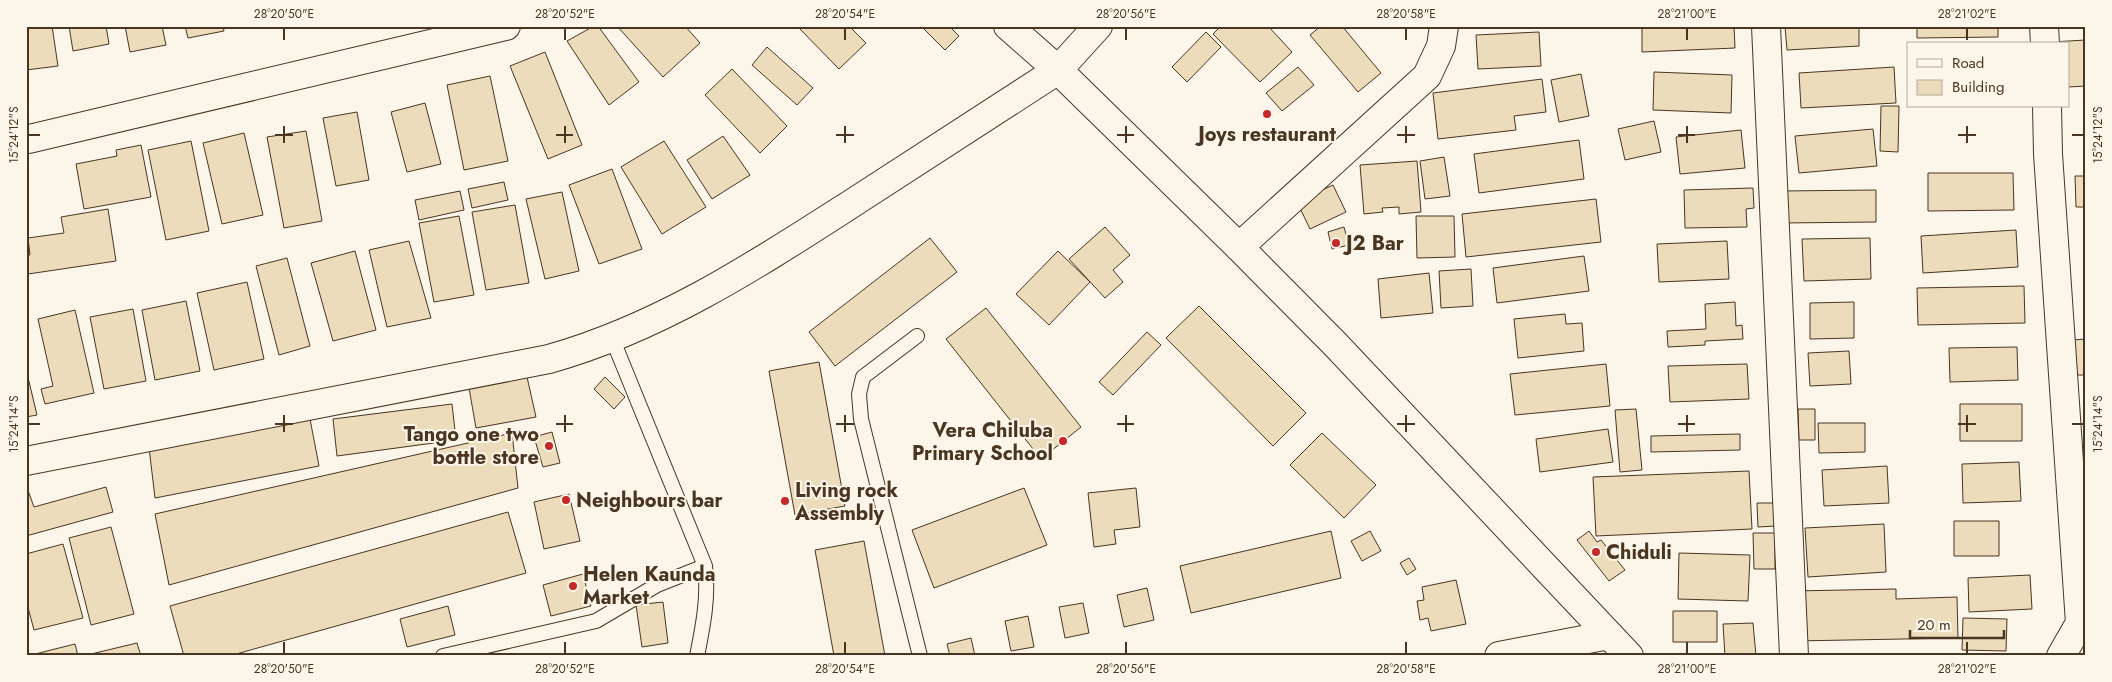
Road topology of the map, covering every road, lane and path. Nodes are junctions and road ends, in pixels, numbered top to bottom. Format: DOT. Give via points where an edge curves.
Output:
graph roads {
  1 [pos="506,26"];
  2 [pos="1008,26"];
  3 [pos="1098,26"];
  4 [pos="1444,26"];
  5 [pos="1766,26"];
  6 [pos="2044,26"];
  7 [pos="2045,42"];
  8 [pos="1058,70"];
  9 [pos="2047,108"];
  10 [pos="29,138"];
  11 [pos="1239,247"];
  12 [pos="917,336"];
  13 [pos="612,338"];
  14 [pos="26,461"];
  15 [pos="705,566"];
  16 [pos="2083,620"];
  17 [pos="1610,634"];
  18 [pos="442,656"];
  19 [pos="697,656"];
  20 [pos="920,656"];
  21 [pos="1498,656"];
  22 [pos="1629,656"];
  23 [pos="1794,656"];
  24 [pos="2061,656"];
  1 -- 10 [label="street"];
  2 -- 8 [label="street"];
  3 -- 8 [label="street"];
  4 -- 11 [label="street" via="1441,46 1427,76"];
  5 -- 23 [label="street"];
  6 -- 7 [label="street"];
  8 -- 11 [label="street"];
  8 -- 13 [label="street" via="747,271"];
  9 -- 16 [label="street"];
  11 -- 17 [label="street"];
  12 -- 20 [label="lane" via="863,377 859,394 861,419"];
  13 -- 14 [label="street" via="549,359"];
  13 -- 15 [label="lane"];
  15 -- 18 [label="lane" via="657,585 596,621"];
  15 -- 19 [label="lane" via="706,601"];
  16 -- 24 [label="street"];
  17 -- 21 [label="street"];
  17 -- 22 [label="street"];
}
